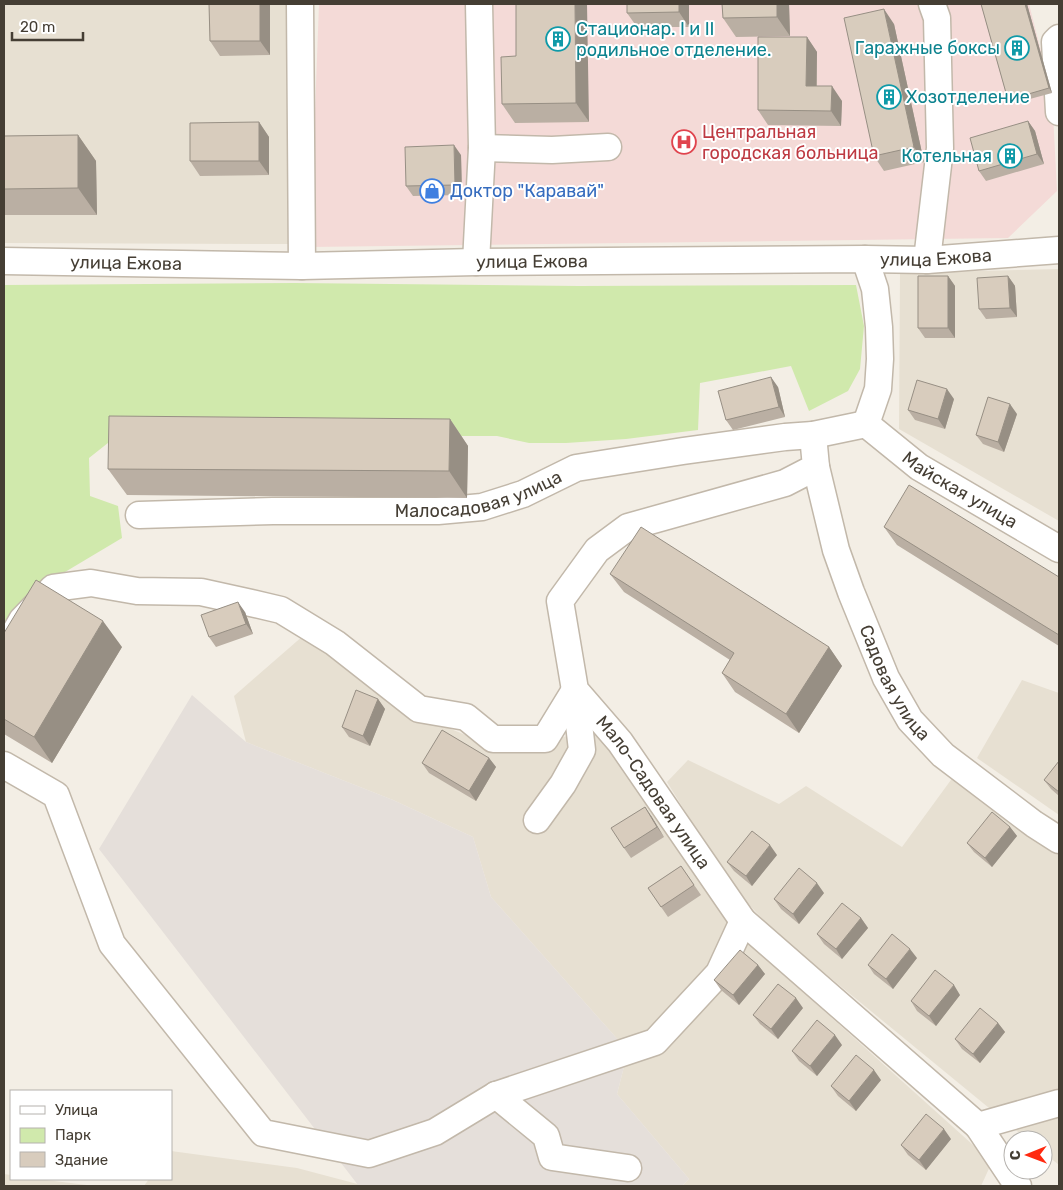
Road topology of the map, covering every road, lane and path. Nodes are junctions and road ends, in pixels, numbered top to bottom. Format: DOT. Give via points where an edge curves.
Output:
graph roads {
  1 [pos="300,4"];
  2 [pos="479,4"];
  3 [pos="932,4"];
  4 [pos="1059,38"];
  5 [pos="1059,112"];
  6 [pos="608,147"];
  7 [pos="482,148"];
  8 [pos="1059,250"];
  9 [pos="865,259"];
  10 [pos="927,260"];
  11 [pos="4,261"];
  12 [pos="476,262"];
  13 [pos="302,266"];
  14 [pos="866,424"];
  15 [pos="813,435"];
  16 [pos="816,467"];
  17 [pos="139,516"];
  18 [pos="1059,549"];
  19 [pos="4,652"];
  20 [pos="575,690"];
  21 [pos="4,765"];
  22 [pos="537,820"];
  23 [pos="1059,840"];
  24 [pos="744,922"];
  25 [pos="496,1095"];
  26 [pos="1059,1103"];
  27 [pos="978,1126"];
  28 [pos="628,1168"];
  29 [pos="1018,1186"];
  1 -- 13 [label="street"];
  2 -- 7 [label="street"];
  3 -- 10 [label="street" via="937,18 940,148"];
  4 -- 5 [label="street" via="1055,42"];
  6 -- 7 [label="street" via="552,150"];
  7 -- 12 [label="street"];
  8 -- 10 [label="street, улица Ежова"];
  9 -- 10 [label="street, улица Ежова"];
  9 -- 12 [label="street, улица Ежова"];
  9 -- 14 [label="street" via="875,289 880,359 878,389"];
  11 -- 13 [label="street, улица Ежова"];
  12 -- 13 [label="street, улица Ежова"];
  14 -- 15 [label="street, Малосадовая улица"];
  14 -- 18 [label="street, Майская улица" via="920,467"];
  15 -- 16 [label="street"];
  15 -- 17 [label="street, Малосадовая улица" via="576,468 523,494 482,507 438,511 273,511"];
  16 -- 20 [label="street" via="785,483 628,527 597,550 560,601"];
  16 -- 23 [label="street, Садовая улица" via="836,550 851,592 886,678 910,720 943,755"];
  19 -- 20 [label="street" via="22,620 53,588 91,583 137,591 201,592 281,610 335,643 419,709 466,716 493,739 545,739"];
  20 -- 22 [label="street" via="582,750"];
  20 -- 24 [label="street, Мало-Садовая улица" via="620,742"];
  21 -- 25 [label="street" via="56,795 112,944 263,1133 369,1154 435,1132"];
  24 -- 25 [label="street" via="719,973 655,1042"];
  24 -- 27 [label="street, Мало-Садовая улица"];
  25 -- 28 [label="street" via="546,1136 552,1157"];
  26 -- 27 [label="street"];
  27 -- 29 [label="street, Мало-Садовая улица"];
}
